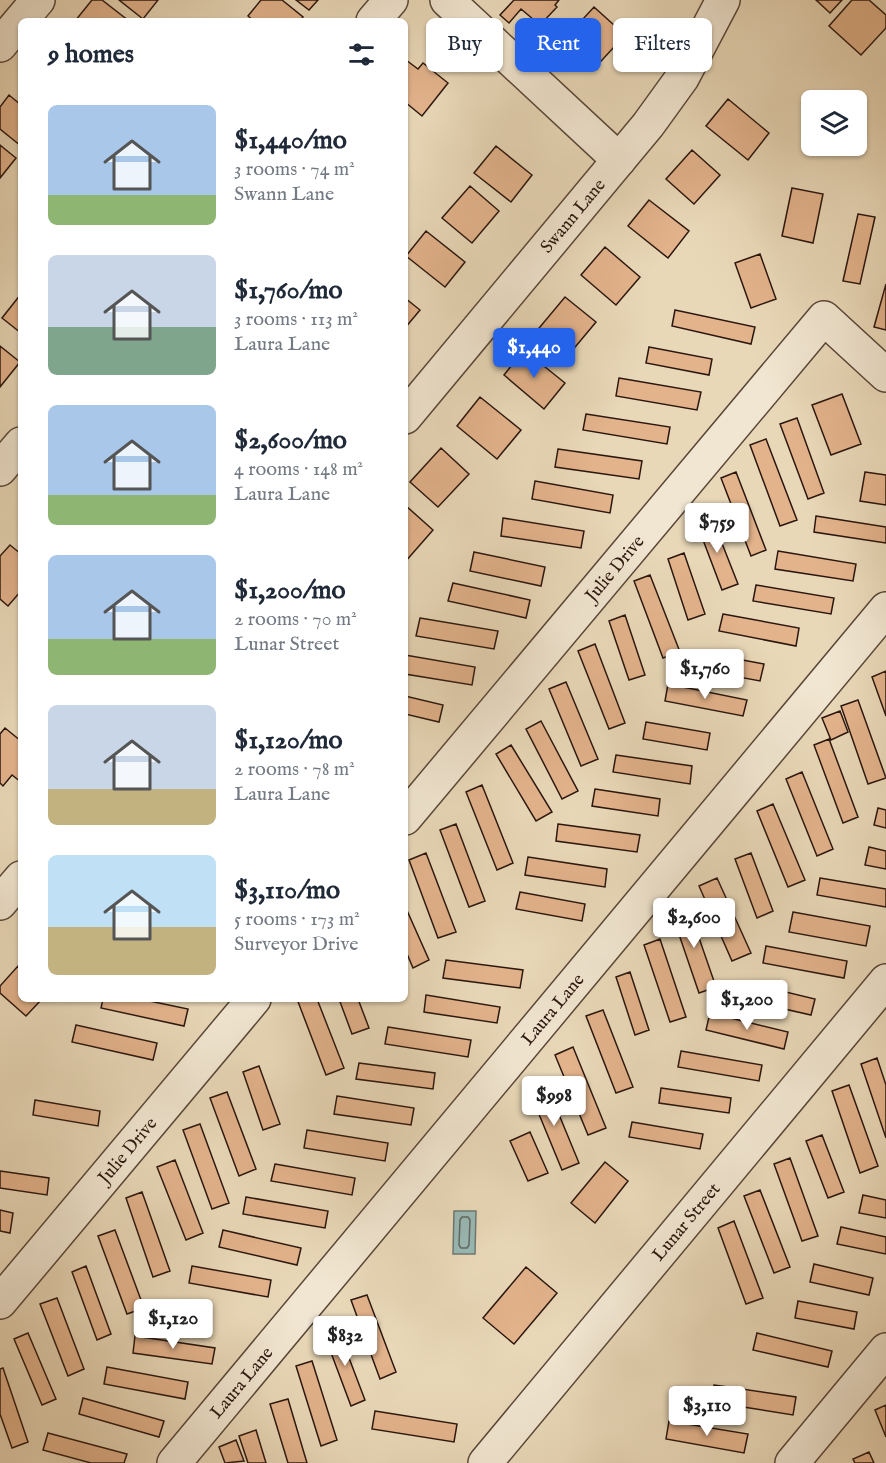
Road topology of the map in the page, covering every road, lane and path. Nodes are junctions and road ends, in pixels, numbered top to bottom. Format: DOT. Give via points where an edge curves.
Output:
graph roads {
  1 [pos="38,0"];
  2 [pos="391,0"];
  3 [pos="447,0"];
  4 [pos="723,0"];
  5 [pos="23,18"];
  6 [pos="376,18"];
  7 [pos="18,24"];
  8 [pos="0,45"];
  9 [pos="620,160"];
  10 [pos="886,375"];
  11 [pos="408,413"];
  12 [pos="18,448"];
  13 [pos="0,469"];
  14 [pos="886,609"];
  15 [pos="408,814"];
  16 [pos="18,882"];
  17 [pos="0,903"];
  18 [pos="886,981"];
  19 [pos="251,1002"];
  20 [pos="0,1302"];
  21 [pos="886,1350"];
  22 [pos="174,1463"];
  23 [pos="485,1463"];
  24 [pos="792,1463"];
  1 -- 5 [label="street"];
  2 -- 6 [label="street"];
  3 -- 9 [label="street"];
  4 -- 9 [label="street, Swann Lane" via="682,78"];
  7 -- 8 [label="street"];
  9 -- 11 [label="street, Swann Lane"];
  10 -- 15 [label="street, Julie Drive" via="824,318"];
  12 -- 13 [label="street"];
  14 -- 22 [label="street, Laura Lane"];
  16 -- 17 [label="street"];
  18 -- 23 [label="street, Lunar Street"];
  19 -- 20 [label="street, Julie Drive"];
  21 -- 24 [label="street"];
}
